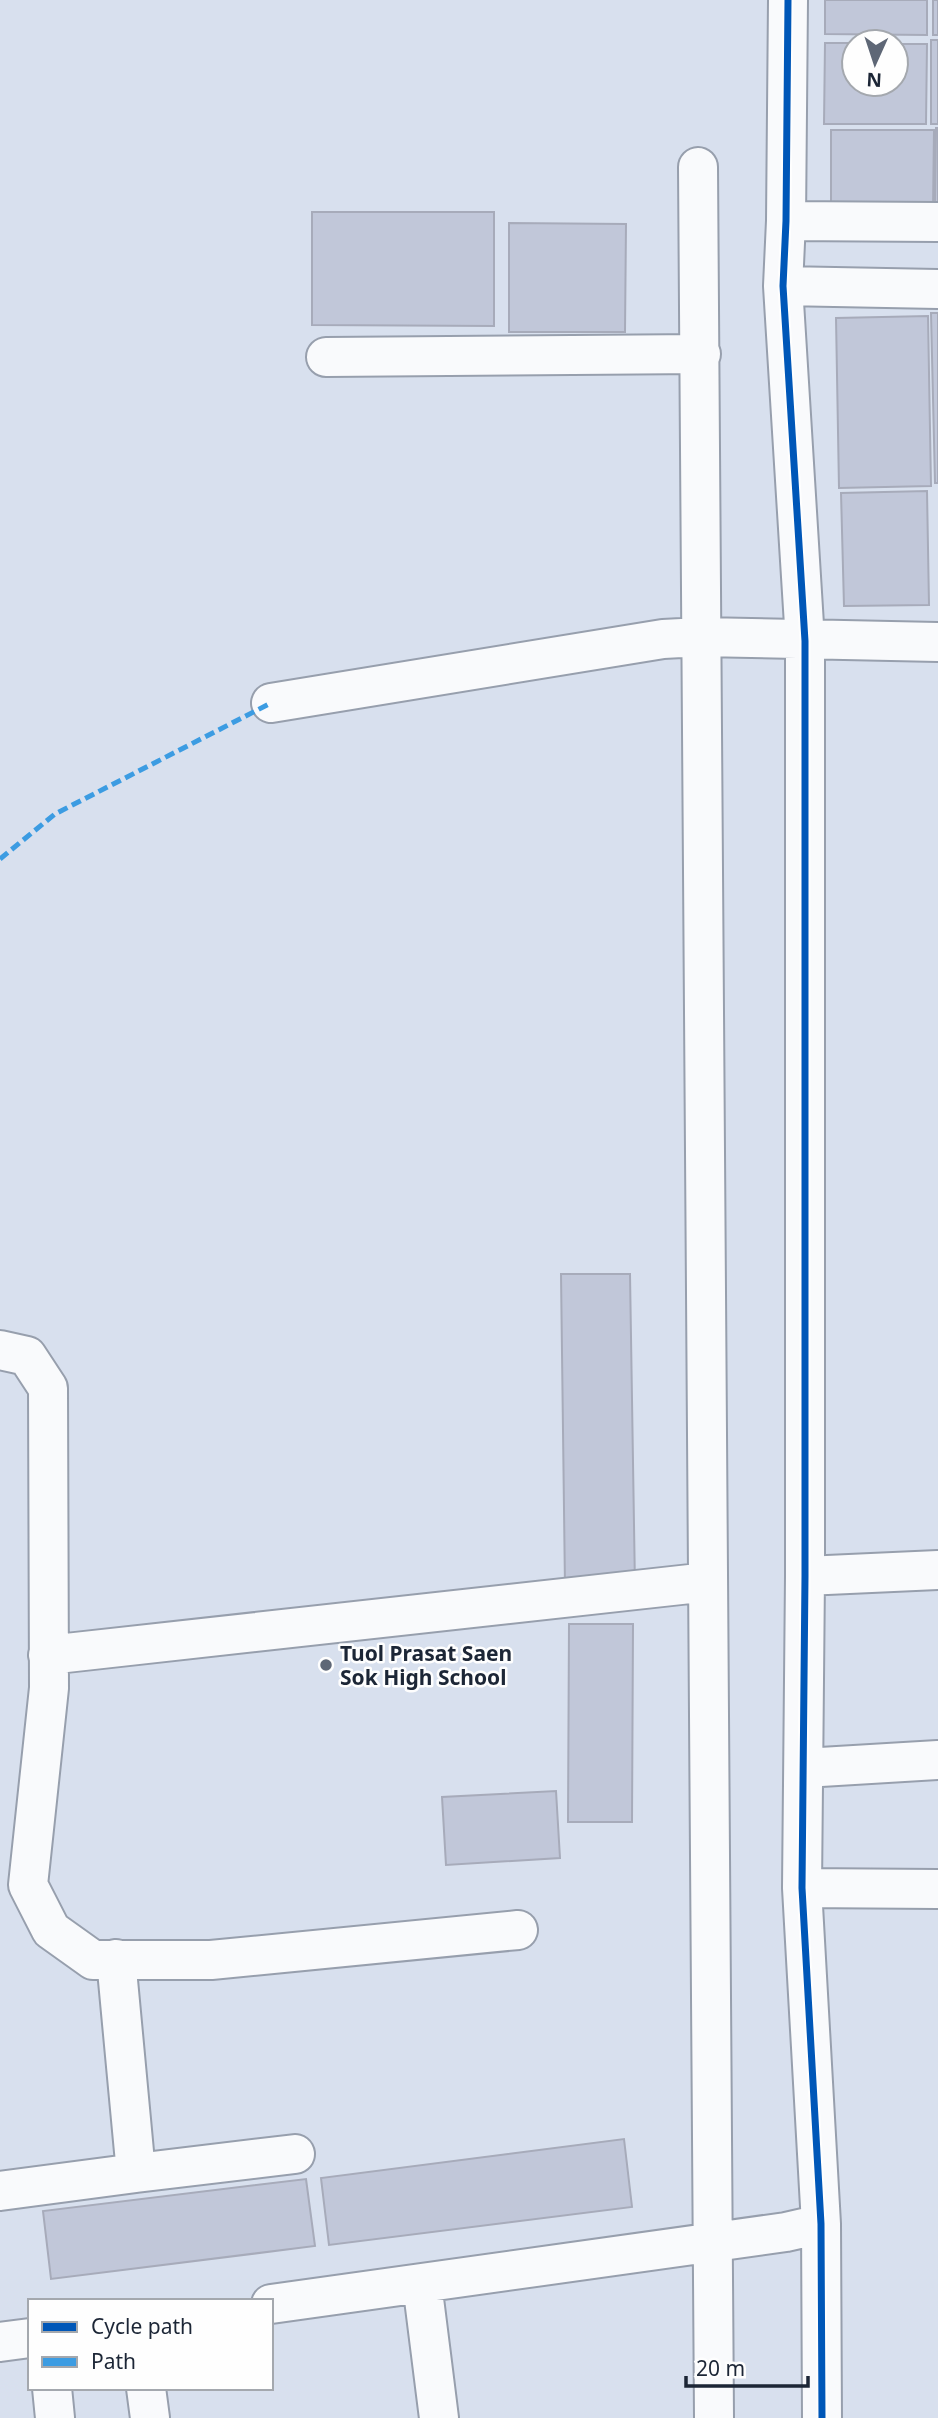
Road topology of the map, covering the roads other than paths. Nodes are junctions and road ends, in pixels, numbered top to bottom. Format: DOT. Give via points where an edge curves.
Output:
graph roads {
  1 [pos="788,0"];
  2 [pos="698,167"];
  3 [pos="786,222"];
  4 [pos="938,222"];
  5 [pos="783,286"];
  6 [pos="938,289"];
  7 [pos="701,354"];
  8 [pos="326,357"];
  9 [pos="710,637"];
  10 [pos="797,640"];
  11 [pos="938,642"];
  12 [pos="271,703"];
  13 [pos="0,1350"];
  14 [pos="938,1570"];
  15 [pos="805,1576"];
  16 [pos="708,1582"];
  17 [pos="48,1656"];
  18 [pos="938,1760"];
  19 [pos="804,1768"];
  20 [pos="802,1888"];
  21 [pos="938,1889"];
  22 [pos="518,1930"];
  23 [pos="116,1959"];
  24 [pos="295,2154"];
  25 [pos="136,2173"];
  26 [pos="0,2191"];
  27 [pos="803,2228"];
  28 [pos="720,2240"];
  29 [pos="422,2283"];
  30 [pos="273,2304"];
  31 [pos="28,2338"];
  32 [pos="0,2343"];
  33 [pos="51,2390"];
  34 [pos="146,2390"];
  35 [pos="55,2418"];
  36 [pos="150,2418"];
  37 [pos="439,2418"];
  38 [pos="714,2418"];
  39 [pos="822,2418"];
  1 -- 3 [label="street"];
  2 -- 7 [label="street"];
  3 -- 4 [label="street"];
  3 -- 5 [label="street"];
  5 -- 6 [label="street"];
  5 -- 10 [label="street"];
  7 -- 8 [label="street"];
  7 -- 9 [label="street"];
  9 -- 10 [label="street"];
  9 -- 12 [label="street" via="663,639"];
  9 -- 16 [label="street"];
  10 -- 11 [label="street"];
  10 -- 15 [label="street"];
  13 -- 17 [label="street" via="26,1356 48,1388"];
  14 -- 15 [label="street"];
  15 -- 19 [label="street"];
  16 -- 17 [label="street"];
  16 -- 28 [label="street"];
  17 -- 23 [label="street" via="49,1688 28,1885 51,1930 93,1959"];
  18 -- 19 [label="street"];
  19 -- 20 [label="street"];
  20 -- 21 [label="street"];
  20 -- 27 [label="street"];
  22 -- 23 [label="street" via="211,1960"];
  23 -- 25 [label="street"];
  24 -- 25 [label="street"];
  25 -- 26 [label="street"];
  27 -- 28 [label="street"];
  27 -- 39 [label="street"];
  28 -- 29 [label="street"];
  28 -- 38 [label="street"];
  29 -- 30 [label="street"];
  29 -- 37 [label="street"];
  31 -- 32 [label="street"];
  33 -- 35 [label="street"];
  34 -- 36 [label="street"];
}
